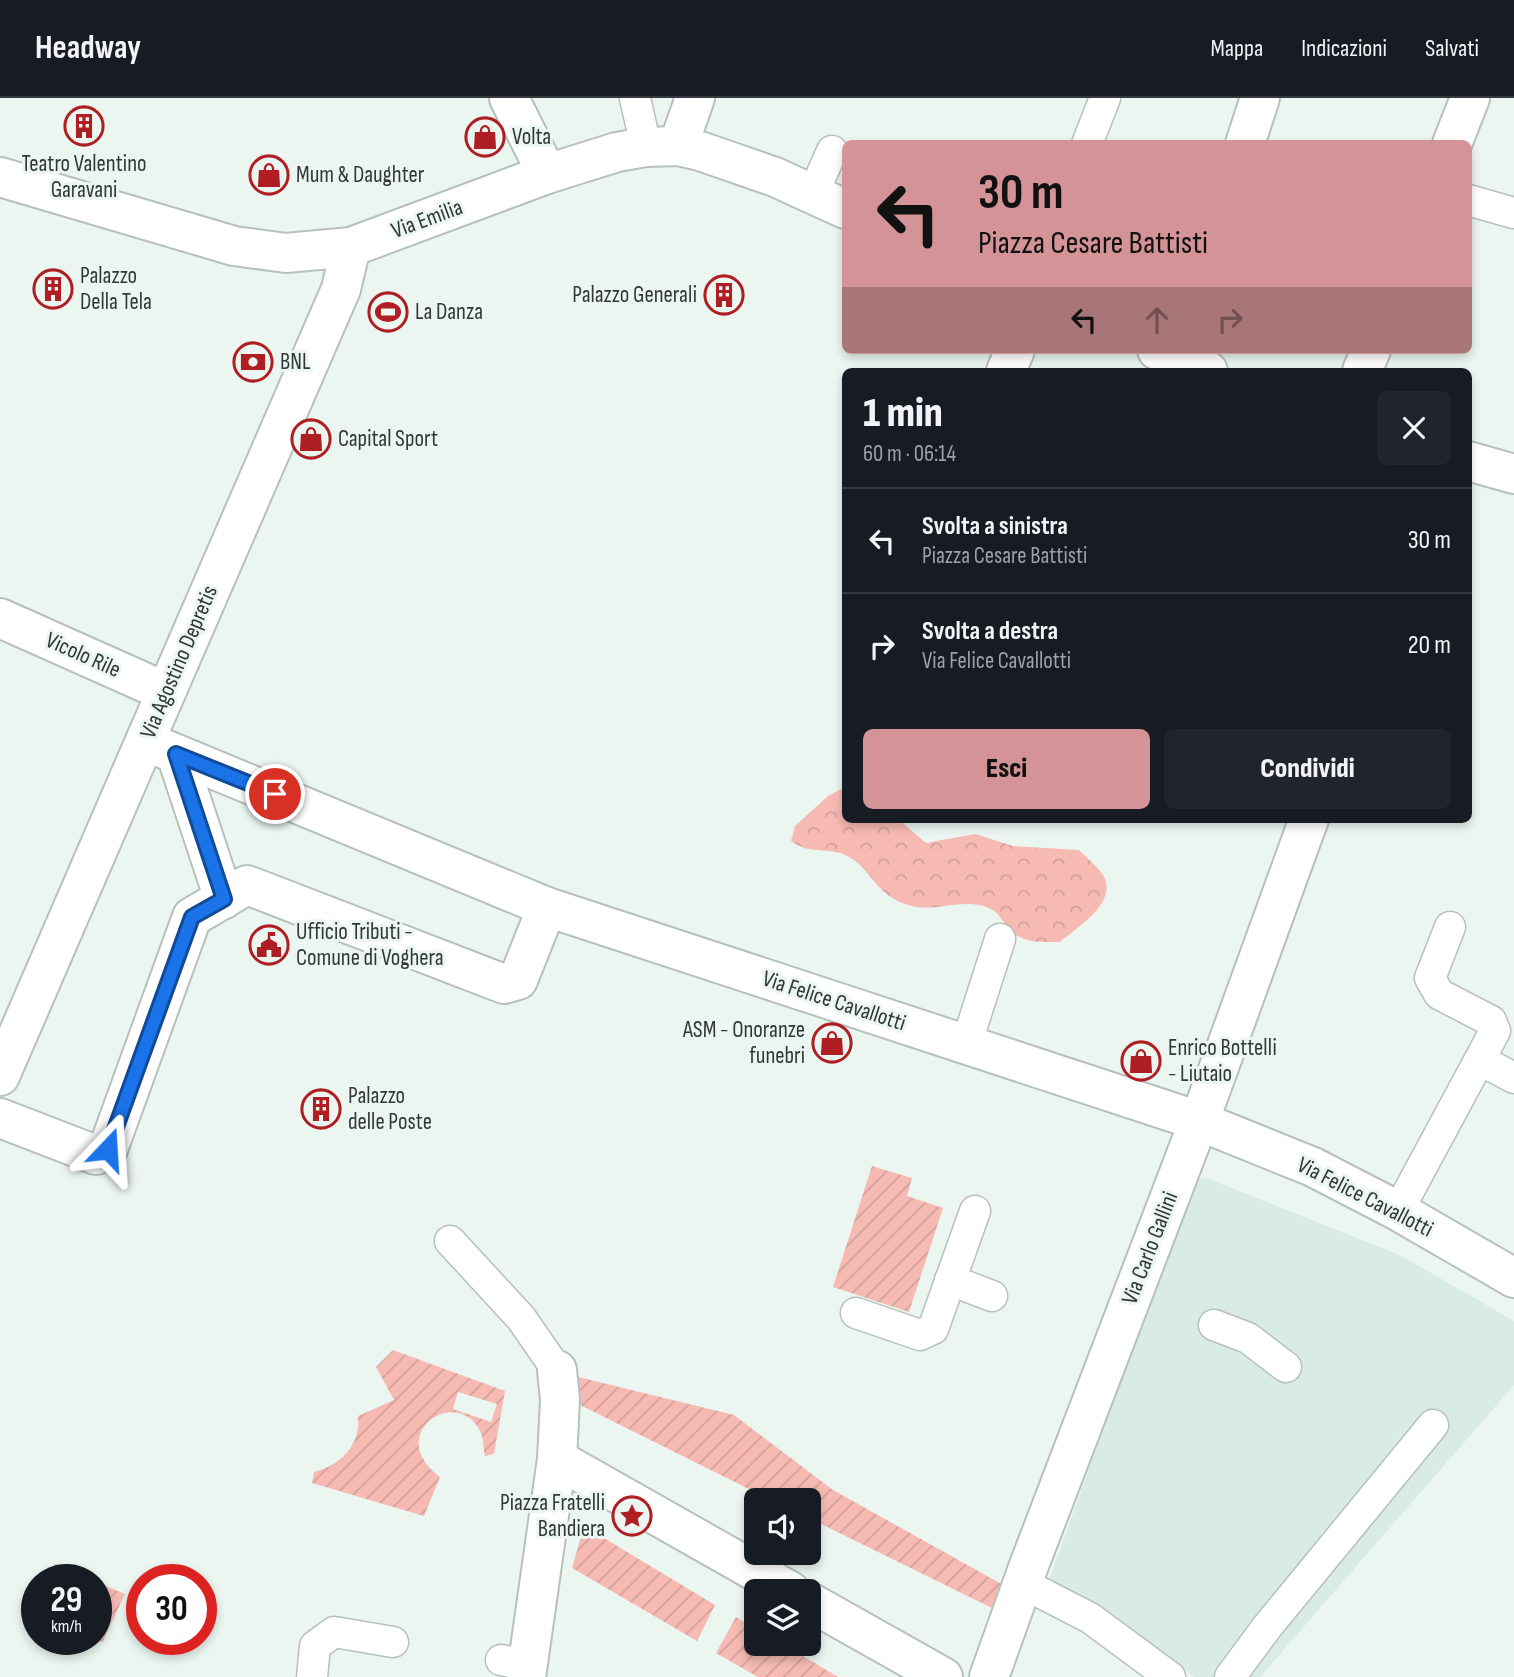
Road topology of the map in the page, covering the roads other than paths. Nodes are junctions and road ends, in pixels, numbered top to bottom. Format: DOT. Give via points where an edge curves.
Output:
graph roads {
  1 [pos="509,98"];
  2 [pos="635,98"];
  3 [pos="695,98"];
  4 [pos="1105,98"];
  5 [pos="1260,98"];
  6 [pos="1470,98"];
  7 [pos="1089,140"];
  8 [pos="1246,140"];
  9 [pos="1454,140"];
  10 [pos="662,147"];
  11 [pos="832,151"];
  12 [pos="547,174"];
  13 [pos="0,177"];
  14 [pos="829,201"];
  15 [pos="1472,201"];
  16 [pos="1514,213"];
  17 [pos="351,247"];
  18 [pos="1472,462"];
  19 [pos="1514,474"];
  20 [pos="0,618"];
  21 [pos="166,692"];
  22 [pos="161,747"];
  23 [pos="1308,823"];
  24 [pos="224,899"];
  25 [pos="547,907"];
  26 [pos="1450,927"];
  27 [pos="1000,939"];
  28 [pos="966,1045"];
  29 [pos="1480,1060"];
  30 [pos="0,1076"];
  31 [pos="1514,1078"];
  32 [pos="0,1118"];
  33 [pos="1199,1121"];
  34 [pos="975,1211"];
  35 [pos="1398,1211"];
  36 [pos="450,1241"];
  37 [pos="1514,1278"];
  38 [pos="950,1280"];
  39 [pos="992,1296"];
  40 [pos="856,1313"];
  41 [pos="1214,1325"];
  42 [pos="1286,1367"];
  43 [pos="557,1370"];
  44 [pos="1433,1425"];
  45 [pos="557,1459"];
  46 [pos="769,1579"];
  47 [pos="1022,1583"];
  48 [pos="821,1608"];
  49 [pos="393,1642"];
  50 [pos="518,1667"];
  51 [pos="312,1677"];
  52 [pos="943,1677"];
  53 [pos="989,1677"];
  54 [pos="1170,1677"];
  55 [pos="1230,1677"];
  1 -- 12 [label="street"];
  2 -- 10 [label="lane"];
  3 -- 10 [label="street"];
  4 -- 7 [label="lane"];
  5 -- 8 [label="street"];
  6 -- 9 [label="street"];
  10 -- 12 [label="street, Via Emilia" via="617,152"];
  10 -- 14 [label="street, Via Emilia" via="700,151"];
  11 -- 14 [label="lane"];
  12 -- 17 [label="street, Via Emilia"];
  13 -- 17 [label="street, Via Emilia" via="234,246 286,253"];
  15 -- 16 [label="lane"];
  17 -- 21 [label="street, Via Agostino Depretis" via="341,289"];
  18 -- 19 [label="street"];
  20 -- 21 [label="street, Vicolo Rile"];
  21 -- 22 [label="street, Via Agostino Depretis"];
  22 -- 24 [label="street"];
  22 -- 25 [label="street, Via Felice Cavallotti"];
  22 -- 30 [label="street, Via Agostino Depretis"];
  23 -- 33 [label="street, Via Carlo Gallini"];
  24 -- 25 [label="street" via="247,885 504,984 518,980"];
  24 -- 32 [label="street" via="192,917 108,1149 96,1155"];
  25 -- 28 [label="street, Via Felice Cavallotti"];
  26 -- 29 [label="lane" via="1430,978 1439,994 1492,1021 1495,1031"];
  27 -- 28 [label="lane"];
  28 -- 33 [label="street, Via Felice Cavallotti"];
  29 -- 31 [label="lane"];
  29 -- 35 [label="lane"];
  33 -- 35 [label="street, Via Felice Cavallotti" via="1313,1167"];
  33 -- 47 [label="street, Via Carlo Gallini" via="1144,1298 1106,1336"];
  34 -- 38 [label="lane"];
  35 -- 37 [label="street, Via Felice Cavallotti"];
  36 -- 43 [label="lane" via="521,1318"];
  38 -- 39 [label="lane"];
  38 -- 40 [label="lane" via="933,1329 920,1335"];
  41 -- 42 [label="lane" via="1248,1338"];
  43 -- 45 [label="street"];
  44 -- 55 [label="lane"];
  45 -- 46 [label="street"];
  45 -- 50 [label="street"];
  47 -- 53 [label="street, Via Carlo Gallini"];
  47 -- 54 [label="lane" via="1090,1618"];
  48 -- 52 [label="street"];
  49 -- 51 [label="lane" via="334,1632 315,1646"];
}
